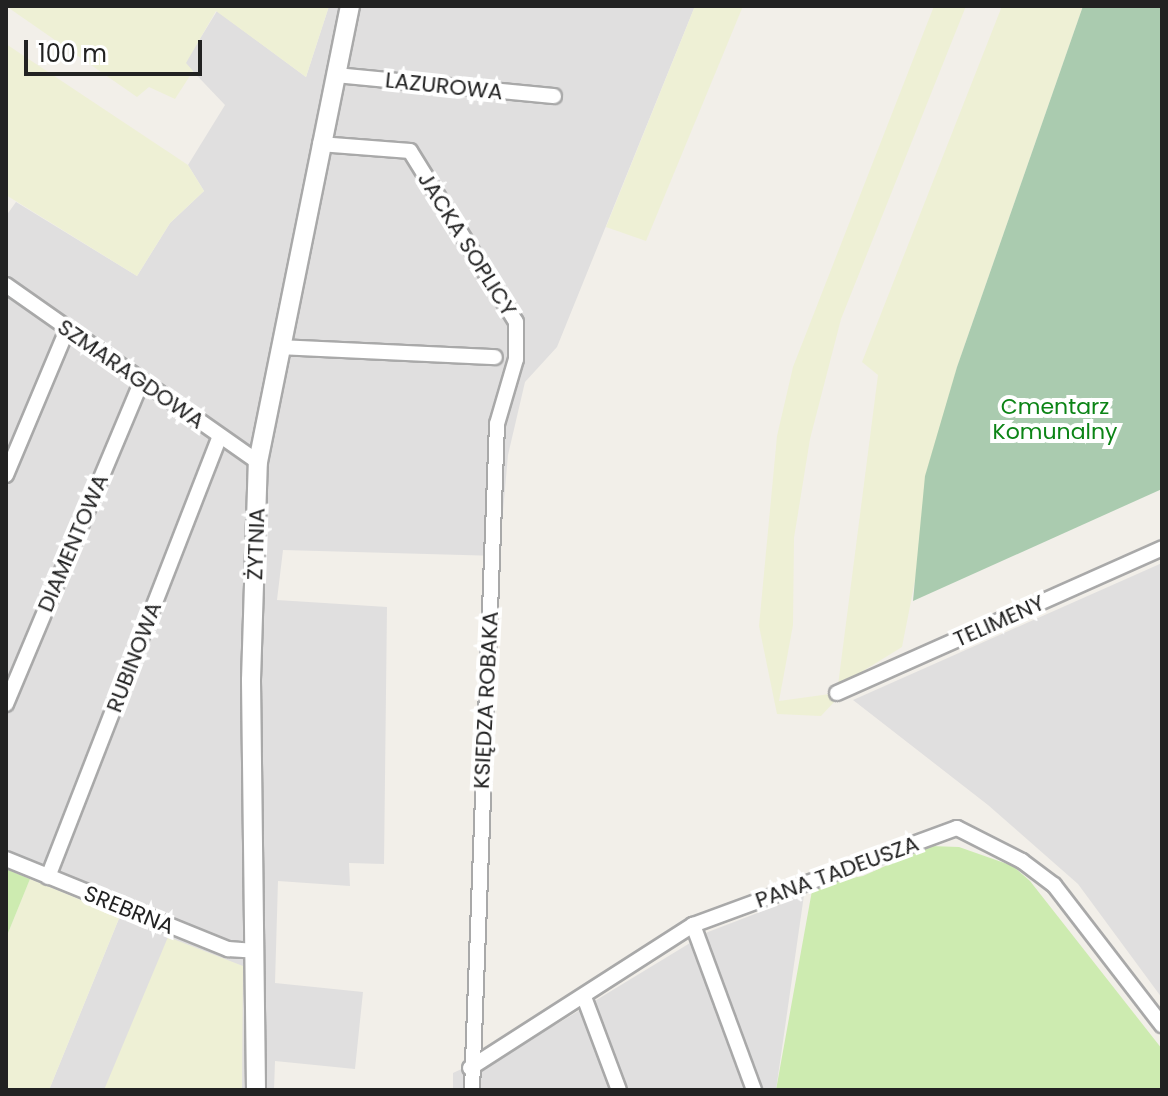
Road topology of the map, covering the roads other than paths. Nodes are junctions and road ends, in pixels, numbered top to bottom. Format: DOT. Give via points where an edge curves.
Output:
graph roads {
  1 [pos="350,6"];
  2 [pos="335,75"];
  3 [pos="554,96"];
  4 [pos="320,144"];
  5 [pos="6,285"];
  6 [pos="67,330"];
  7 [pos="517,333"];
  8 [pos="280,347"];
  9 [pos="495,357"];
  10 [pos="141,383"];
  11 [pos="220,436"];
  12 [pos="258,462"];
  13 [pos="6,475"];
  14 [pos="1162,548"];
  15 [pos="837,693"];
  16 [pos="6,704"];
  17 [pos="6,859"];
  18 [pos="48,877"];
  19 [pos="693,925"];
  20 [pos="255,951"];
  21 [pos="584,997"];
  22 [pos="1162,1025"];
  23 [pos="470,1068"];
  24 [pos="256,1090"];
  25 [pos="472,1090"];
  26 [pos="619,1090"];
  27 [pos="754,1090"];
  1 -- 2 [label="street, ŻYTNIA"];
  2 -- 3 [label="street, LAZUROWA"];
  2 -- 4 [label="street, ŻYTNIA"];
  4 -- 7 [label="street, JACKA SOPLICY" via="410,151 516,322"];
  4 -- 8 [label="street, ŻYTNIA"];
  5 -- 6 [label="street, SZMARAGDOWA"];
  6 -- 10 [label="street, SZMARAGDOWA"];
  6 -- 13 [label="street"];
  7 -- 23 [label="street, KSIĘDZA ROBAKA" via="516,359 497,424"];
  8 -- 9 [label="street"];
  8 -- 12 [label="street, ŻYTNIA"];
  10 -- 11 [label="street, SZMARAGDOWA"];
  10 -- 16 [label="street, DIAMENTOWA"];
  11 -- 12 [label="street, SZMARAGDOWA"];
  11 -- 18 [label="street, RUBINOWA"];
  12 -- 20 [label="street, ŻYTNIA" via="251,680"];
  14 -- 15 [label="street, TELIMENY"];
  17 -- 18 [label="street, SREBRNA"];
  18 -- 20 [label="street, SREBRNA" via="228,949"];
  19 -- 21 [label="street, PANA TADEUSZA"];
  19 -- 22 [label="street, PANA TADEUSZA" via="957,828 1022,861 1054,885"];
  19 -- 27 [label="street"];
  20 -- 24 [label="street, ŻYTNIA"];
  21 -- 23 [label="street, PANA TADEUSZA"];
  21 -- 26 [label="street"];
  23 -- 25 [label="street, KSIĘDZA ROBAKA"];
}
